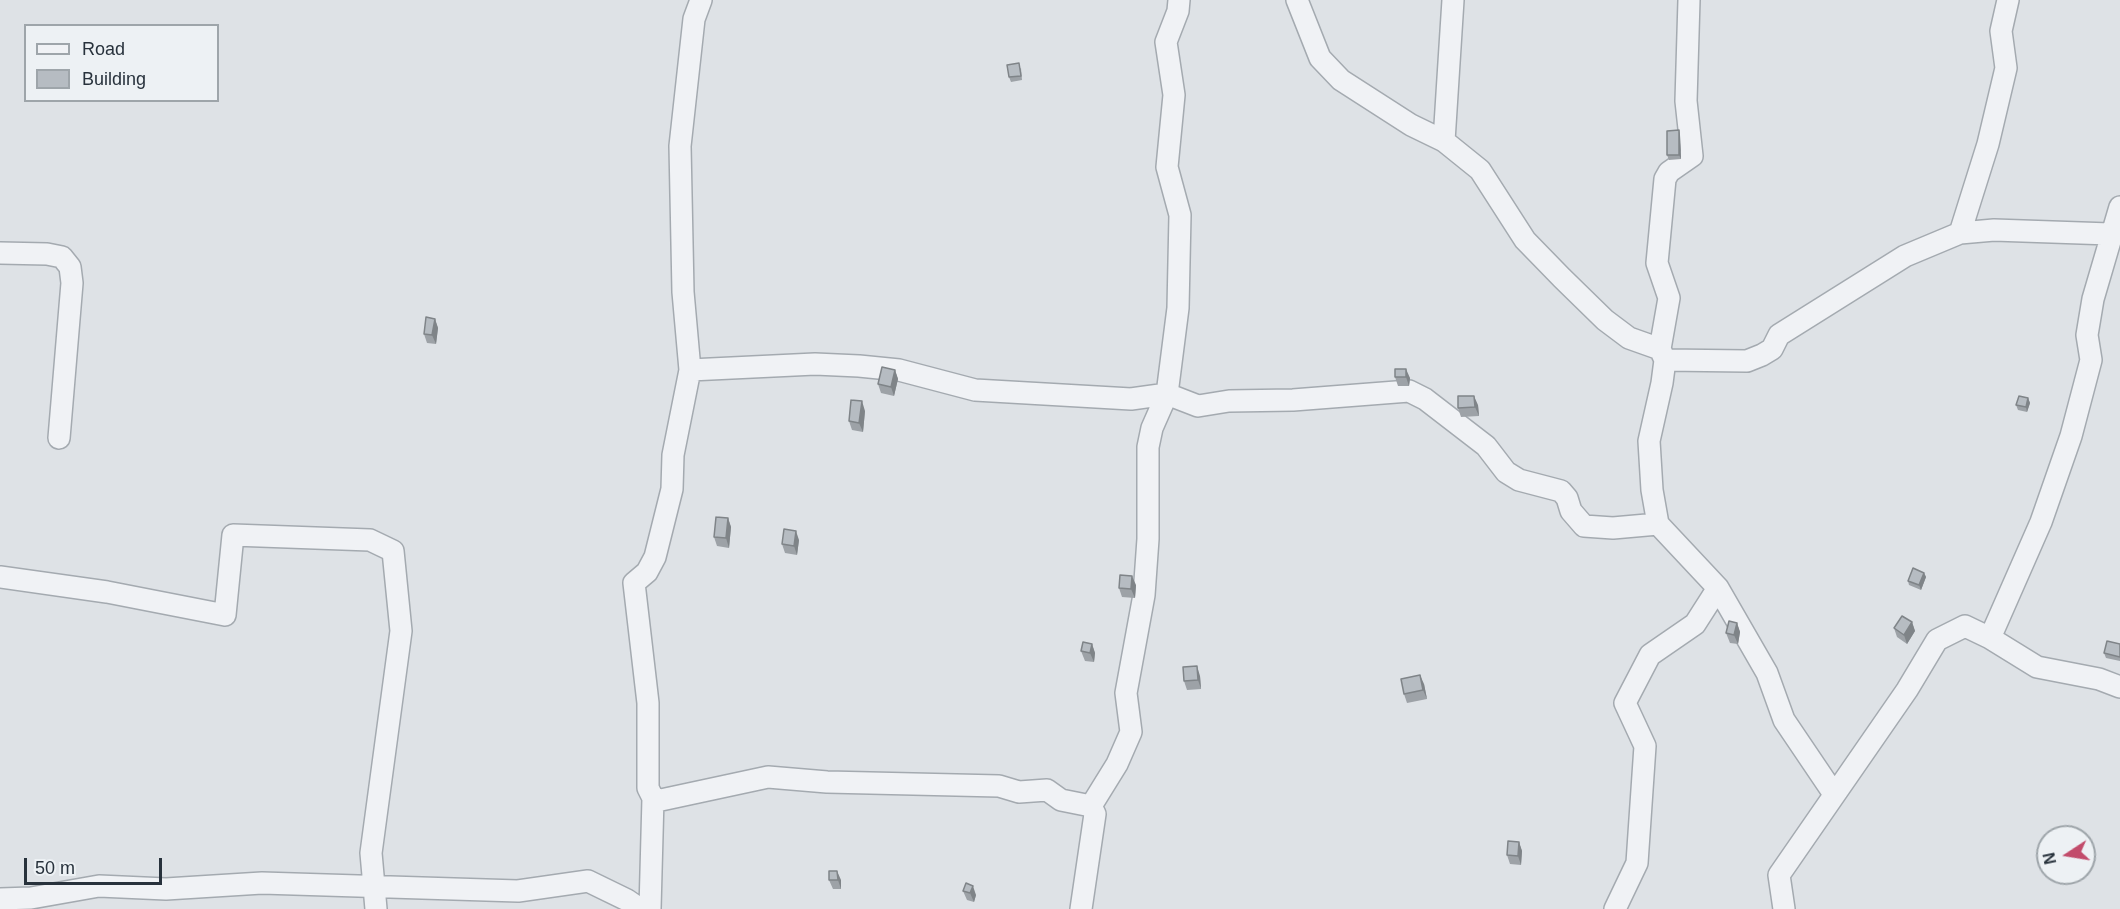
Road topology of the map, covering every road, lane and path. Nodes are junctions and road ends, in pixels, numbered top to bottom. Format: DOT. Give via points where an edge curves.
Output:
graph roads {
  1 [pos="701,0"];
  2 [pos="1179,0"];
  3 [pos="1297,0"];
  4 [pos="1453,0"];
  5 [pos="1689,0"];
  6 [pos="2008,0"];
  7 [pos="1444,141"];
  8 [pos="2120,207"];
  9 [pos="1960,233"];
  10 [pos="2110,234"];
  11 [pos="0,253"];
  12 [pos="1662,354"];
  13 [pos="690,370"];
  14 [pos="1167,394"];
  15 [pos="59,438"];
  16 [pos="1658,524"];
  17 [pos="0,577"];
  18 [pos="1718,588"];
  19 [pos="1990,638"];
  20 [pos="2120,687"];
  21 [pos="1834,794"];
  22 [pos="653,798"];
  23 [pos="1091,806"];
  24 [pos="376,887"];
  25 [pos="0,899"];
  26 [pos="376,909"];
  27 [pos="640,909"];
  28 [pos="650,909"];
  29 [pos="1081,909"];
  30 [pos="1615,909"];
  31 [pos="1784,909"];
  1 -- 13 [label="street" via="694,19 680,146 683,292"];
  2 -- 14 [label="street" via="1166,42 1174,95 1167,167 1180,215 1181,246"];
  3 -- 7 [label="street" via="1320,58 1341,80 1411,125"];
  4 -- 7 [label="street"];
  5 -- 12 [label="street" via="1686,101 1692,156 1668,172 1665,179 1657,263 1669,298"];
  6 -- 9 [label="street" via="2001,31 2006,68 1988,144"];
  7 -- 12 [label="street" via="1480,170 1526,240 1562,278 1605,320 1629,338"];
  8 -- 10 [label="street"];
  9 -- 10 [label="street" via="1994,230"];
  9 -- 12 [label="street" via="1905,256 1779,335 1772,349 1755,358 1747,361"];
  10 -- 19 [label="street" via="2089,326 2091,360 2071,436 2041,522"];
  11 -- 15 [label="street" via="62,257 69,267 72,283"];
  12 -- 16 [label="street" via="1649,441"];
  13 -- 14 [label="street" via="793,364 859,366 899,370 975,390 1131,399"];
  13 -- 22 [label="street" via="673,455 672,489 655,557 634,584 648,703 648,788"];
  14 -- 16 [label="street" via="1198,406 1409,391 1486,446 1506,472 1561,491 1584,526"];
  14 -- 23 [label="street" via="1148,447 1144,596 1126,693 1131,732"];
  16 -- 18 [label="street"];
  17 -- 24 [label="street" via="107,592 225,615 233,535 370,540 393,551 401,631 371,853"];
  18 -- 21 [label="street" via="1767,673 1784,720"];
  18 -- 30 [label="street" via="1695,624 1650,655 1625,703 1646,746 1637,863"];
  19 -- 20 [label="street" via="2037,667"];
  19 -- 21 [label="street" via="1965,626 1937,640"];
  21 -- 31 [label="street" via="1779,875"];
  22 -- 23 [label="street" via="661,800 768,777 999,786 1018,792 1047,790 1061,800"];
  22 -- 28 [label="street"];
  23 -- 29 [label="street" via="1095,814"];
  24 -- 25 [label="street" via="262,883 166,889 99,886 31,898"];
  24 -- 26 [label="street"];
  24 -- 27 [label="street" via="518,891 588,881"];
}
